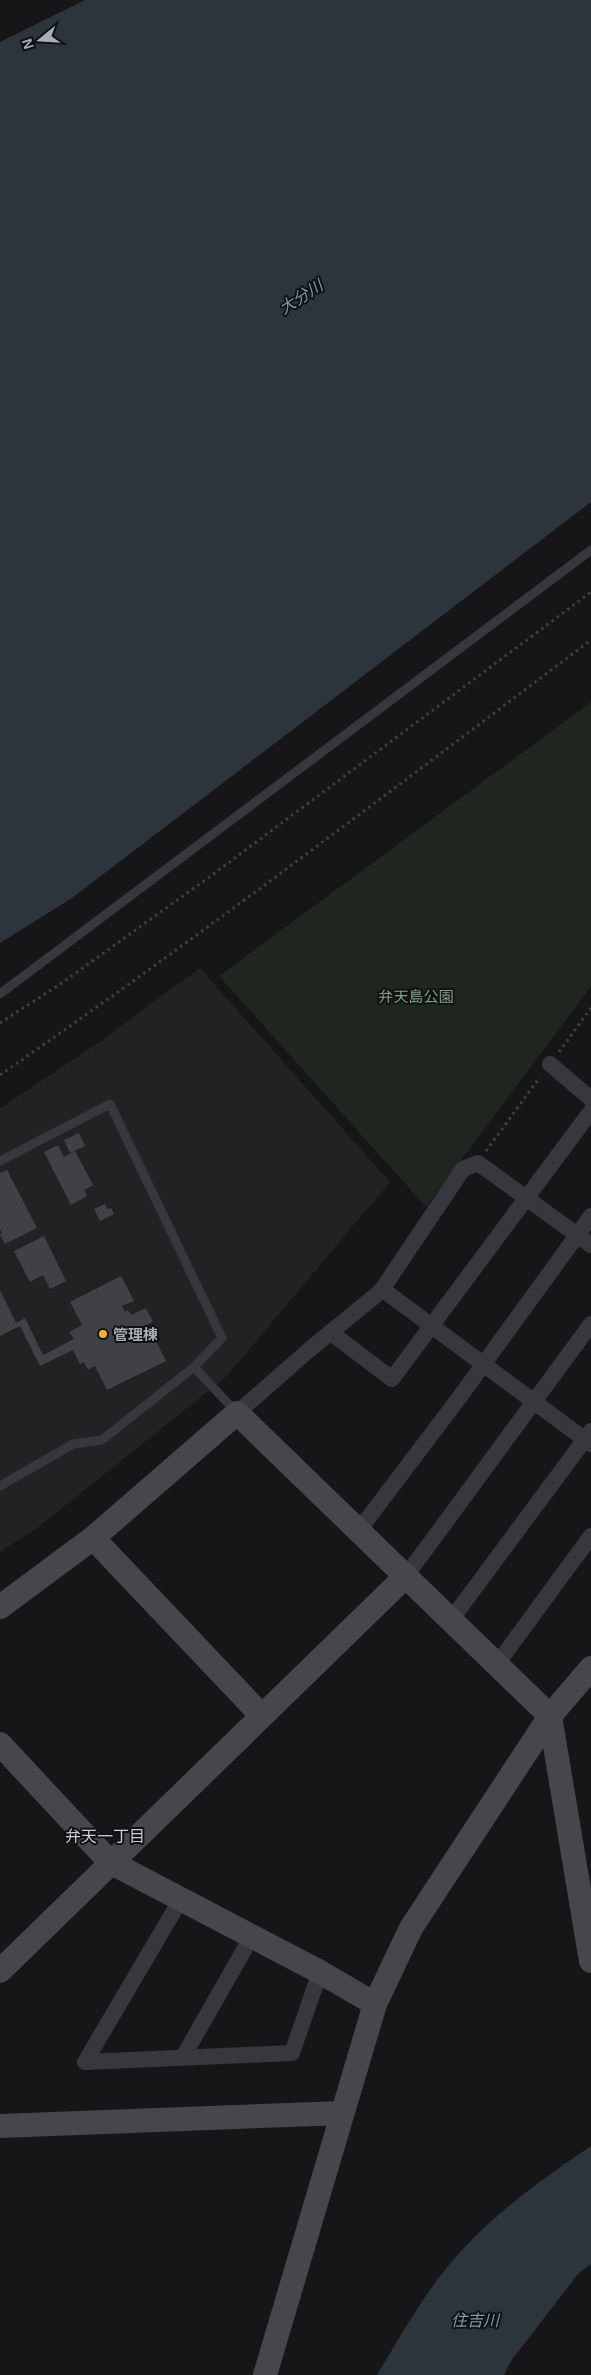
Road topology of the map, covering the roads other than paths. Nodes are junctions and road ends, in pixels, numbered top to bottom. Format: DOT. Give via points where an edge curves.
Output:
graph roads {
  1 [pos="591,550"];
  2 [pos="0,994"];
  3 [pos="550,1064"];
  4 [pos="591,1099"];
  5 [pos="591,1111"];
  6 [pos="0,1161"];
  7 [pos="525,1198"];
  8 [pos="591,1216"];
  9 [pos="577,1235"];
  10 [pos="591,1245"];
  11 [pos="382,1289"];
  12 [pos="591,1324"];
  13 [pos="432,1326"];
  14 [pos="330,1332"];
  15 [pos="484,1364"];
  16 [pos="194,1367"];
  17 [pos="534,1402"];
  18 [pos="237,1413"];
  19 [pos="589,1438"];
  20 [pos="0,1486"];
  21 [pos="358,1530"];
  22 [pos="591,1536"];
  23 [pos="93,1538"];
  24 [pos="406,1576"];
  25 [pos="0,1607"];
  26 [pos="451,1620"];
  27 [pos="497,1664"];
  28 [pos="587,1677"];
  29 [pos="262,1716"];
  30 [pos="550,1716"];
  31 [pos="0,1744"];
  32 [pos="110,1862"];
  33 [pos="181,1899"];
  34 [pos="252,1936"];
  35 [pos="591,1962"];
  36 [pos="0,1971"];
  37 [pos="320,1972"];
  38 [pos="375,2004"];
  39 [pos="182,2057"];
  40 [pos="342,2113"];
  41 [pos="0,2126"];
  42 [pos="265,2375"];
  1 -- 2 [label="lane"];
  3 -- 4 [label="street"];
  5 -- 7 [label="street"];
  6 -- 16 [label="lane" via="110,1104 222,1338"];
  7 -- 9 [label="street"];
  7 -- 11 [label="street" via="478,1163 462,1169"];
  7 -- 13 [label="street"];
  8 -- 9 [label="street"];
  9 -- 10 [label="street"];
  9 -- 15 [label="street"];
  11 -- 13 [label="street"];
  11 -- 14 [label="street"];
  12 -- 17 [label="street"];
  13 -- 14 [label="street" via="392,1380"];
  13 -- 15 [label="street"];
  14 -- 18 [label="street"];
  15 -- 17 [label="street"];
  15 -- 21 [label="street"];
  16 -- 18 [label="lane"];
  16 -- 20 [label="lane" via="102,1440 73,1444"];
  17 -- 19 [label="street"];
  17 -- 24 [label="street"];
  18 -- 21 [label="street"];
  18 -- 23 [label="street"];
  19 -- 26 [label="street"];
  21 -- 24 [label="street"];
  22 -- 27 [label="street"];
  23 -- 25 [label="street"];
  23 -- 29 [label="street"];
  24 -- 26 [label="street"];
  24 -- 29 [label="street"];
  26 -- 27 [label="street"];
  27 -- 30 [label="street"];
  28 -- 30 [label="street"];
  29 -- 32 [label="street"];
  30 -- 35 [label="street"];
  30 -- 38 [label="street" via="411,1928"];
  31 -- 32 [label="street"];
  32 -- 33 [label="street"];
  32 -- 36 [label="street"];
  33 -- 34 [label="street"];
  33 -- 39 [label="street" via="85,2062"];
  34 -- 37 [label="street"];
  34 -- 39 [label="street"];
  37 -- 38 [label="street"];
  37 -- 39 [label="street" via="292,2053"];
  38 -- 40 [label="street"];
  40 -- 41 [label="street"];
  40 -- 42 [label="street"];
}
